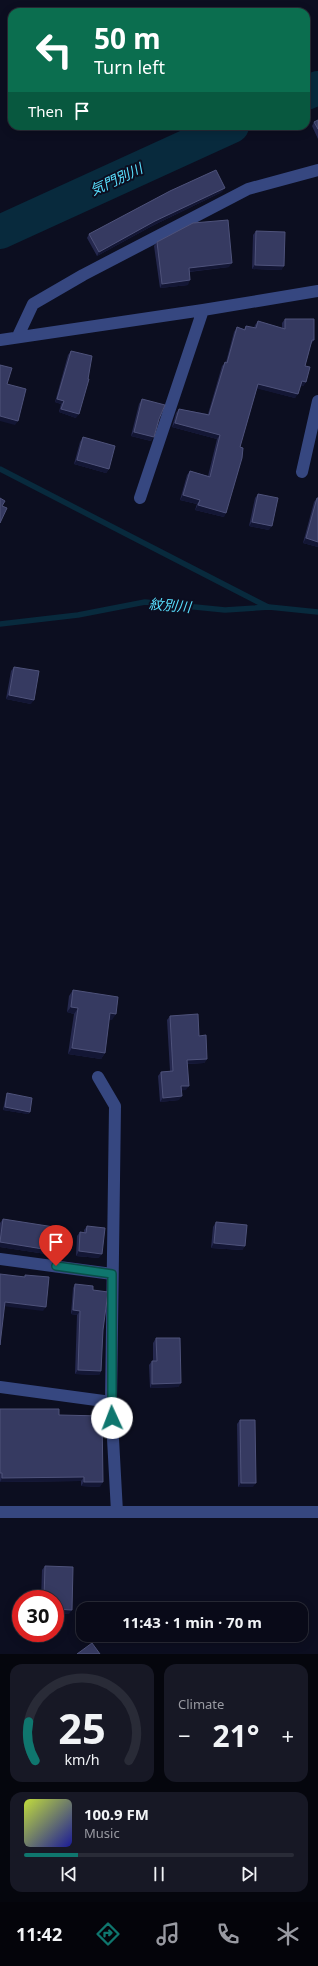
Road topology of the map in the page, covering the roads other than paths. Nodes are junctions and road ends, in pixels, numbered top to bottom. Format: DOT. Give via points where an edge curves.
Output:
graph roads {
  1 [pos="318,170"];
  2 [pos="318,291"];
  3 [pos="203,310"];
  4 [pos="18,336"];
  5 [pos="0,340"];
  6 [pos="318,401"];
  7 [pos="302,472"];
  8 [pos="140,498"];
  9 [pos="98,1077"];
  10 [pos="0,1259"];
  11 [pos="112,1274"];
  12 [pos="0,1387"];
  13 [pos="111,1402"];
  14 [pos="0,1512"];
  15 [pos="117,1512"];
  16 [pos="318,1512"];
  1 -- 4 [label="street" via="248,189 83,275 33,304"];
  2 -- 3 [label="street"];
  3 -- 4 [label="street"];
  3 -- 8 [label="street"];
  4 -- 5 [label="street"];
  6 -- 7 [label="street"];
  9 -- 11 [label="street" via="115,1106"];
  10 -- 11 [label="street"];
  11 -- 13 [label="street"];
  12 -- 13 [label="street"];
  13 -- 15 [label="street"];
  14 -- 15 [label="street"];
  15 -- 16 [label="street"];
}
